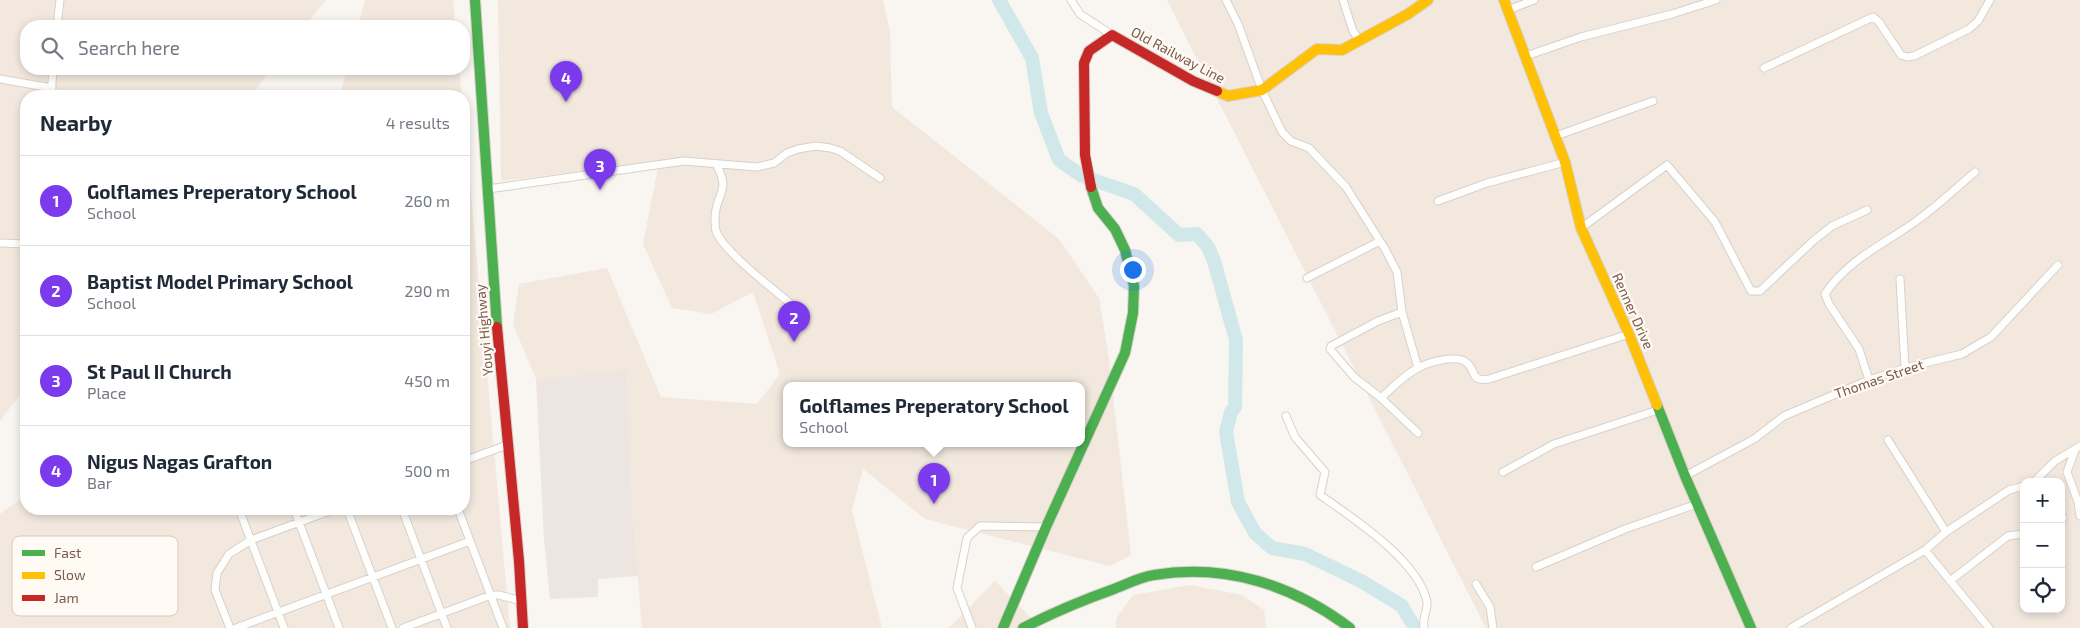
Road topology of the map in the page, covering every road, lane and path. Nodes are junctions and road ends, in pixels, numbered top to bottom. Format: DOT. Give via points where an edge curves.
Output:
graph roads {
  1 [pos="60,0"];
  2 [pos="475,0"];
  3 [pos="1071,0"];
  4 [pos="1226,0"];
  5 [pos="1343,0"];
  6 [pos="1428,0"];
  7 [pos="1534,0"];
  8 [pos="1716,0"];
  9 [pos="1990,0"];
  10 [pos="1506,5"];
  11 [pos="58,20"];
  12 [pos="1112,34"];
  13 [pos="1360,40"];
  14 [pos="1526,56"];
  15 [pos="1764,68"];
  16 [pos="52,75"];
  17 [pos="0,79"];
  18 [pos="43,90"];
  19 [pos="51,90"];
  20 [pos="1262,90"];
  21 [pos="1653,101"];
  22 [pos="1556,136"];
  23 [pos="1565,162"];
  24 [pos="716,164"];
  25 [pos="1974,172"];
  26 [pos="880,178"];
  27 [pos="488,189"];
  28 [pos="1438,201"];
  29 [pos="1867,210"];
  30 [pos="1581,228"];
  31 [pos="1380,241"];
  32 [pos="0,243"];
  33 [pos="20,244"];
  34 [pos="2058,266"];
  35 [pos="1307,278"];
  36 [pos="1900,279"];
  37 [pos="791,304"];
  38 [pos="1402,312"];
  39 [pos="1629,334"];
  40 [pos="1418,368"];
  41 [pos="1905,368"];
  42 [pos="1869,380"];
  43 [pos="1381,398"];
  44 [pos="1658,410"];
  45 [pos="1286,416"];
  46 [pos="1418,433"];
  47 [pos="1888,440"];
  48 [pos="1085,442"];
  49 [pos="507,445"];
  50 [pos="1083,447"];
  51 [pos="2078,448"];
  52 [pos="470,459"];
  53 [pos="1503,472"];
  54 [pos="1685,476"];
  55 [pos="2038,478"];
  56 [pos="2020,487"];
  57 [pos="1697,504"];
  58 [pos="241,515"];
  59 [pos="296,515"];
  60 [pos="319,515"];
  61 [pos="349,515"];
  62 [pos="404,515"];
  63 [pos="460,515"];
  64 [pos="2080,516"];
  65 [pos="299,522"];
  66 [pos="1046,527"];
  67 [pos="1946,532"];
  68 [pos="2020,534"];
  69 [pos="251,540"];
  70 [pos="470,541"];
  71 [pos="1925,550"];
  72 [pos="421,559"];
  73 [pos="1536,567"];
  74 [pos="373,577"];
  75 [pos="1950,581"];
  76 [pos="1476,584"];
  77 [pos="326,595"];
  78 [pos="491,595"];
  79 [pos="521,600"];
  80 [pos="278,612"];
  81 [pos="441,614"];
  82 [pos="230,628"];
  83 [pos="236,628"];
  84 [pos="284,628"];
  85 [pos="339,628"];
  86 [pos="392,628"];
  87 [pos="403,628"];
  88 [pos="447,628"];
  89 [pos="503,628"];
  90 [pos="523,628"];
  91 [pos="972,628"];
  92 [pos="1003,628"];
  93 [pos="1023,628"];
  94 [pos="1350,628"];
  95 [pos="1424,628"];
  96 [pos="1493,628"];
  97 [pos="1751,628"];
  98 [pos="1791,628"];
  99 [pos="1989,628"];
  1 -- 11 [label="street"];
  2 -- 27 [label="street, Youyi Highway"];
  3 -- 12 [label="street" via="1080,14"];
  4 -- 20 [label="street"];
  5 -- 13 [label="street" via="1353,31"];
  6 -- 13 [label="street, Old Railway Line"];
  7 -- 10 [label="street"];
  8 -- 14 [label="street" via="1581,37"];
  9 -- 15 [label="street" via="1978,21 1969,29 1914,56 1901,55 1873,17"];
  10 -- 14 [label="street, Renner Drive"];
  12 -- 20 [label="street, Old Railway Line" via="1193,81 1228,96"];
  12 -- 48 [label="street, Old Railway Line" via="1089,51 1084,63 1085,155 1093,197 1125,250 1134,286 1133,313 1126,353"];
  13 -- 20 [label="street, Old Railway Line" via="1342,50 1317,49"];
  14 -- 22 [label="street, Renner Drive"];
  16 -- 19 [label="street"];
  17 -- 18 [label="street"];
  20 -- 31 [label="street" via="1282,132 1291,141 1309,148 1346,187"];
  21 -- 22 [label="street"];
  22 -- 23 [label="street, Renner Drive"];
  23 -- 28 [label="street" via="1487,183"];
  23 -- 30 [label="street, Renner Drive"];
  24 -- 26 [label="street" via="768,166 798,149 823,147 840,151"];
  24 -- 27 [label="street" via="684,161"];
  24 -- 37 [label="street" via="724,183 715,214 716,230 722,241 750,270"];
  25 -- 42 [label="street" via="1915,222 1862,256 1832,284 1826,294 1828,304 1859,349"];
  27 -- 49 [label="street, Youyi Highway"];
  29 -- 30 [label="street" via="1832,226 1760,291 1751,291 1716,222 1667,164"];
  30 -- 39 [label="street, Renner Drive"];
  31 -- 35 [label="street"];
  31 -- 38 [label="street" via="1397,272"];
  32 -- 33 [label="street"];
  34 -- 41 [label="street, Thomas Street" via="1991,337 1962,354"];
  36 -- 41 [label="street"];
  38 -- 40 [label="street"];
  38 -- 43 [label="street" via="1330,349 1349,372"];
  39 -- 40 [label="street" via="1489,379 1475,378 1466,362 1458,358"];
  39 -- 44 [label="street, Renner Drive"];
  40 -- 43 [label="street"];
  41 -- 42 [label="street, Thomas Street"];
  42 -- 54 [label="street, Thomas Street" via="1784,416 1754,439"];
  43 -- 46 [label="street"];
  44 -- 53 [label="street" via="1554,444"];
  44 -- 54 [label="street, Renner Drive"];
  45 -- 95 [label="street" via="1295,437 1325,472 1320,495 1407,565 1428,604 1422,620"];
  47 -- 67 [label="street"];
  49 -- 52 [label="street"];
  49 -- 79 [label="street, Youyi Highway"];
  50 -- 66 [label="street, Old Railway Line"];
  51 -- 55 [label="street" via="2055,461"];
  51 -- 64 [label="street" via="2067,472"];
  54 -- 57 [label="street, Renner Drive"];
  56 -- 67 [label="street" via="2009,490"];
  57 -- 73 [label="street" via="1625,528"];
  57 -- 97 [label="street, Renner Drive"];
  58 -- 69 [label="street"];
  59 -- 65 [label="street"];
  60 -- 65 [label="street"];
  61 -- 74 [label="street"];
  62 -- 72 [label="street"];
  63 -- 70 [label="street"];
  65 -- 69 [label="street"];
  65 -- 77 [label="street"];
  66 -- 91 [label="street" via="980,526 967,538 957,588"];
  66 -- 92 [label="street"];
  67 -- 71 [label="street"];
  68 -- 75 [label="street" via="2008,536"];
  69 -- 80 [label="street"];
  69 -- 82 [label="street" via="230,554 217,572 215,590"];
  70 -- 72 [label="street"];
  70 -- 78 [label="street"];
  71 -- 75 [label="street"];
  71 -- 98 [label="street"];
  72 -- 74 [label="street"];
  72 -- 81 [label="street"];
  74 -- 77 [label="street"];
  74 -- 86 [label="street"];
  75 -- 99 [label="street"];
  76 -- 96 [label="street" via="1490,607"];
  77 -- 80 [label="street"];
  77 -- 85 [label="street"];
  78 -- 79 [label="street"];
  78 -- 81 [label="street"];
  78 -- 89 [label="street"];
  79 -- 90 [label="street, Youyi Highway"];
  80 -- 83 [label="street"];
  80 -- 84 [label="street"];
  81 -- 87 [label="street"];
  81 -- 88 [label="street"];
  93 -- 94 [label="street" via="1086,599 1153,575 1199,572 1240,575 1266,582 1300,596"];
}
